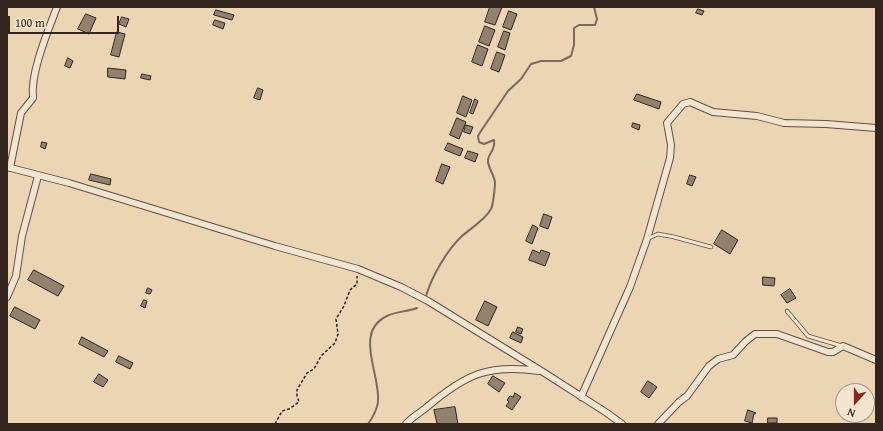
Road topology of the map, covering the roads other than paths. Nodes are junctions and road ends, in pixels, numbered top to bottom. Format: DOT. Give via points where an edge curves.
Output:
graph roads {
  1 [pos="57,7"];
  2 [pos="876,128"];
  3 [pos="8,167"];
  4 [pos="38,176"];
  5 [pos="647,239"];
  6 [pos="711,247"];
  7 [pos="7,298"];
  8 [pos="787,311"];
  9 [pos="843,346"];
  10 [pos="876,360"];
  11 [pos="543,372"];
  12 [pos="581,396"];
  13 [pos="406,424"];
  14 [pos="622,424"];
  15 [pos="658,424"];
  1 -- 3 [label="street" via="32,87 33,98 21,113"];
  2 -- 5 [label="street" via="784,123 757,116 713,112 690,102 683,104 667,123 671,145 670,158"];
  3 -- 4 [label="street"];
  4 -- 7 [label="street" via="22,236 16,276"];
  4 -- 11 [label="street" via="358,269 428,301"];
  5 -- 6 [label="lane" via="658,234"];
  5 -- 12 [label="street" via="623,304"];
  8 -- 9 [label="lane" via="808,336"];
  9 -- 10 [label="street"];
  9 -- 15 [label="street" via="834,352 828,352 777,334 755,334 733,355 709,366 687,396"];
  11 -- 12 [label="street"];
  11 -- 13 [label="street" via="517,368 473,375 455,385"];
  12 -- 14 [label="street"];
}
